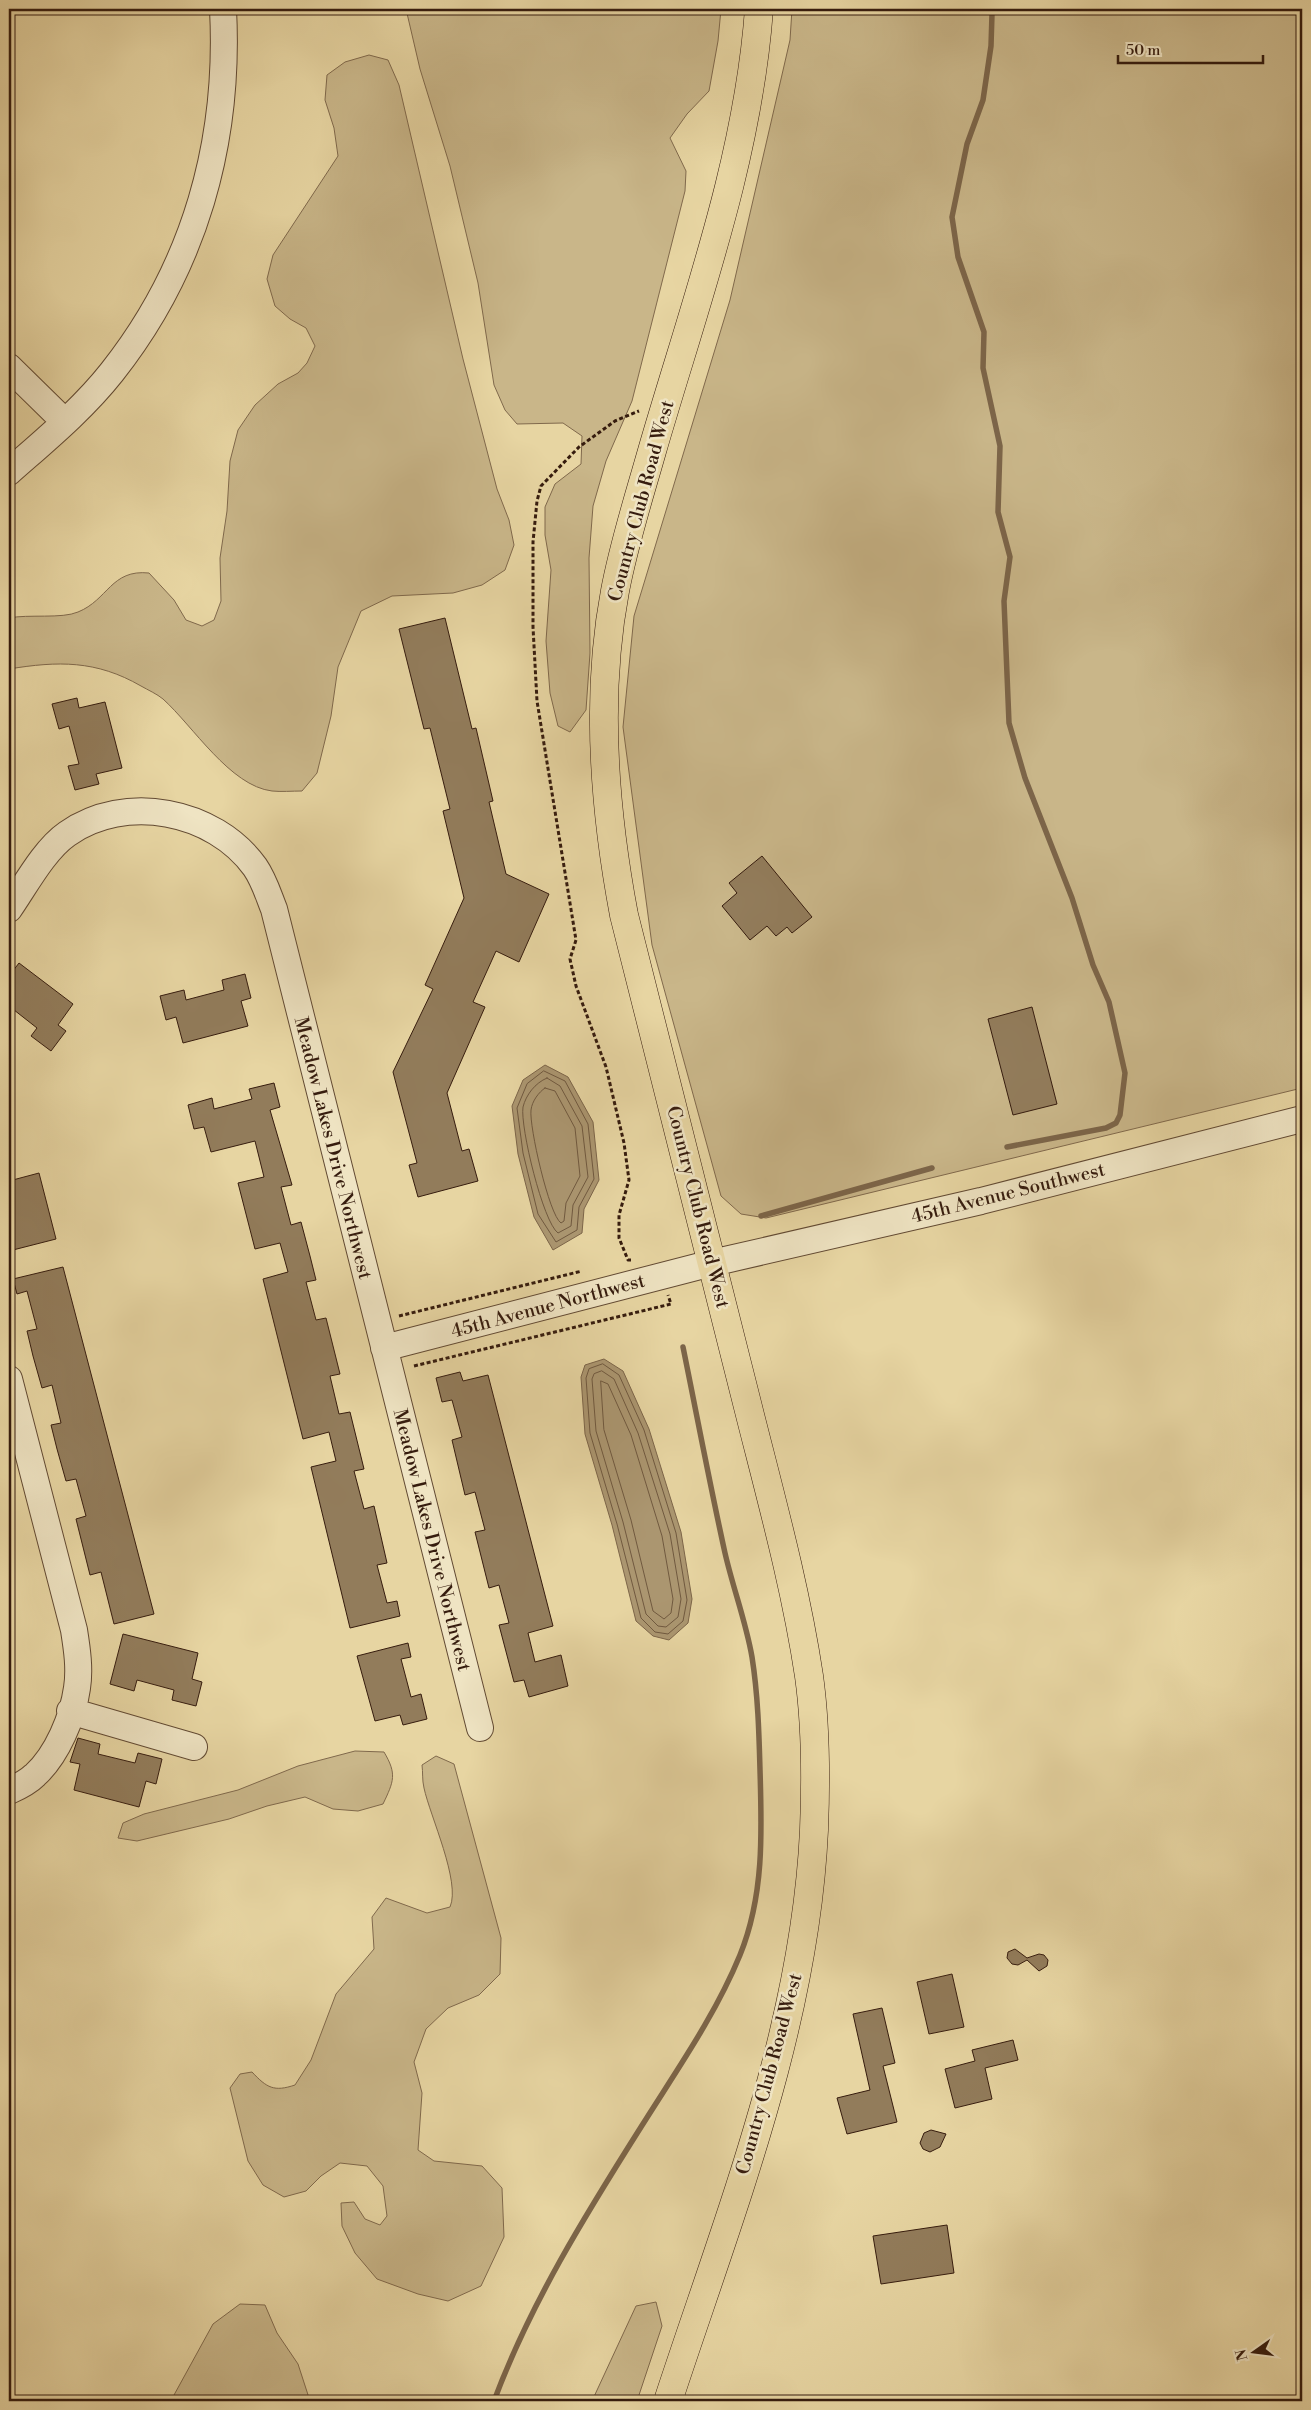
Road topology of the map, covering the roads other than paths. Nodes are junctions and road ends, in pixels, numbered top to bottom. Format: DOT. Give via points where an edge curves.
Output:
graph roads {
  1 [pos="223,9"];
  2 [pos="760,9"];
  3 [pos="9,367"];
  4 [pos="65,422"];
  5 [pos="9,472"];
  6 [pos="9,909"];
  7 [pos="1302,1119"];
  8 [pos="712,1263"];
  9 [pos="384,1348"];
  10 [pos="9,1379"];
  11 [pos="70,1712"];
  12 [pos="480,1728"];
  13 [pos="194,1747"];
  14 [pos="9,1791"];
  15 [pos="668,2401"];
  1 -- 4 [label="street" via="225,50 218,125 204,199 185,251 162,299 138,337 111,374"];
  2 -- 8 [label="main road, Country Club Road West" via="734,170 632,522 615,591 606,663 604,725 616,872"];
  3 -- 4 [label="street"];
  4 -- 5 [label="street"];
  6 -- 9 [label="street, Meadow Lakes Drive Northwest" via="49,851 66,834 108,815 158,811 180,817 222,836 255,867 274,909"];
  7 -- 8 [label="street, 45th Avenue Southwest" via="981,1201"];
  8 -- 9 [label="street, 45th Avenue Northwest"];
  8 -- 15 [label="main road, Country Club Road West" via="779,1535 809,1679 814,1754 814,1831 794,1988 770,2084"];
  9 -- 12 [label="street, Meadow Lakes Drive Northwest"];
  10 -- 11 [label="street" via="74,1630 77,1688"];
  11 -- 13 [label="street"];
  11 -- 14 [label="street" via="49,1759 35,1775"];
}
